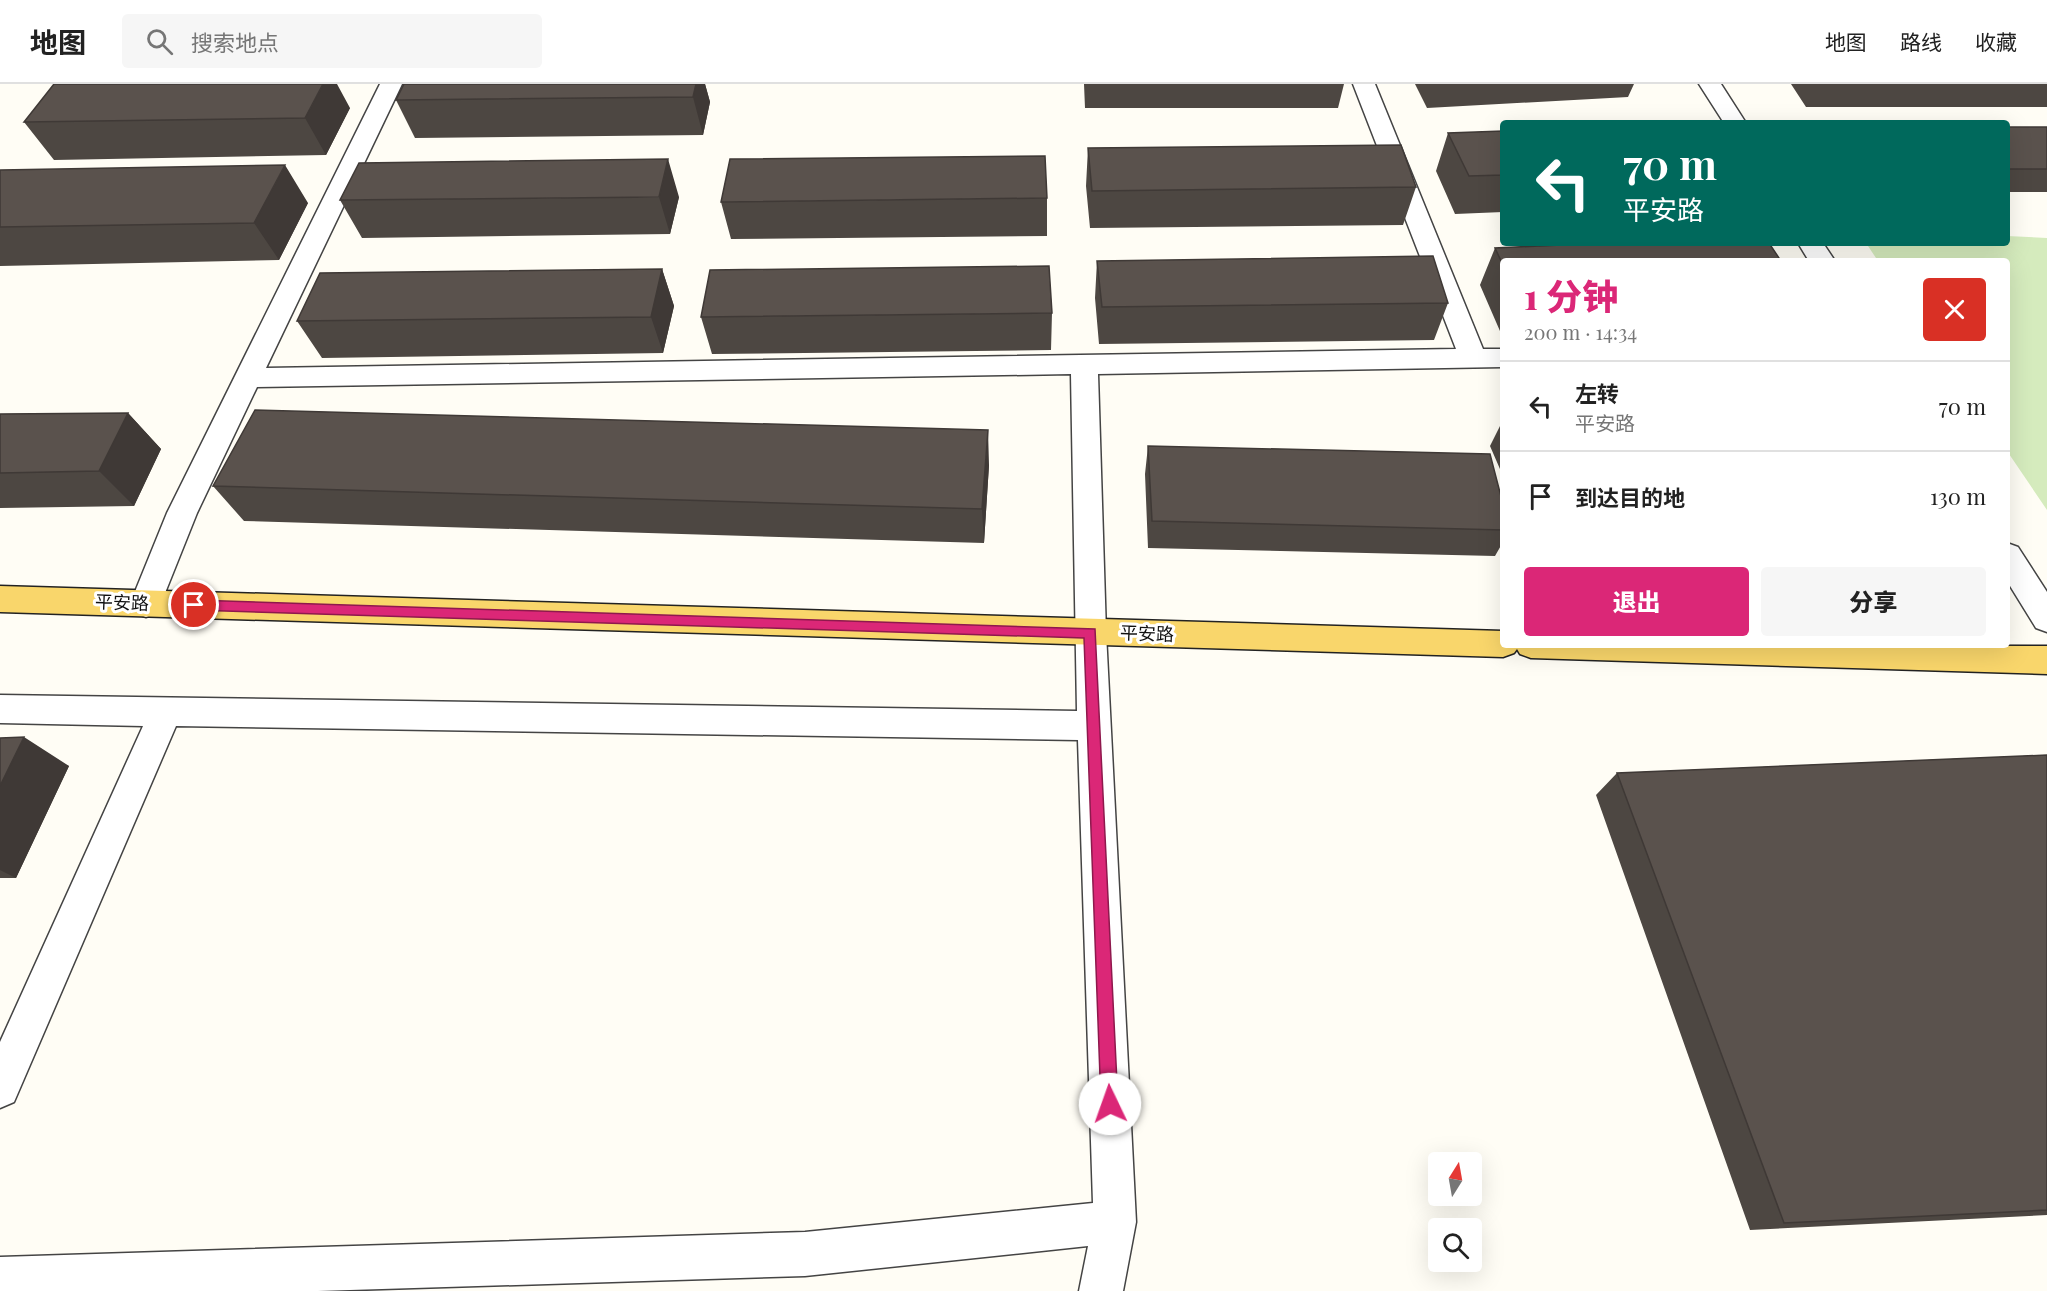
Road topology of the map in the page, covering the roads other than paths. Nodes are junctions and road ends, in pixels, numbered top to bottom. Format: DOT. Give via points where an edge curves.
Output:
graph roads {
  1 [pos="391,84"];
  2 [pos="1364,84"];
  3 [pos="1710,84"];
  4 [pos="1733,120"];
  5 [pos="1500,358"];
  6 [pos="1474,360"];
  7 [pos="1084,365"];
  8 [pos="248,378"];
  9 [pos="2010,560"];
  10 [pos="0,599"];
  11 [pos="146,604"];
  12 [pos="2047,619"];
  13 [pos="1090,633"];
  14 [pos="1500,644"];
  15 [pos="1634,648"];
  16 [pos="2047,660"];
  17 [pos="0,709"];
  18 [pos="166,711"];
  19 [pos="1094,726"];
  20 [pos="0,1088"];
  21 [pos="1115,1222"];
  22 [pos="0,1279"];
  23 [pos="1101,1291"];
  1 -- 8 [label="street"];
  2 -- 6 [label="street"];
  3 -- 4 [label="street"];
  5 -- 6 [label="street"];
  6 -- 7 [label="street"];
  7 -- 8 [label="street"];
  7 -- 13 [label="street"];
  8 -- 11 [label="street" via="182,513"];
  9 -- 12 [label="street"];
  10 -- 11 [label="main road, 平安路"];
  11 -- 13 [label="main road, 平安路"];
  13 -- 14 [label="main road, 平安路"];
  13 -- 19 [label="street"];
  15 -- 16 [label="main road"];
  17 -- 18 [label="street"];
  18 -- 19 [label="street"];
  18 -- 20 [label="street"];
  19 -- 21 [label="street"];
  21 -- 22 [label="street" via="805,1254"];
  21 -- 23 [label="street"];
}
